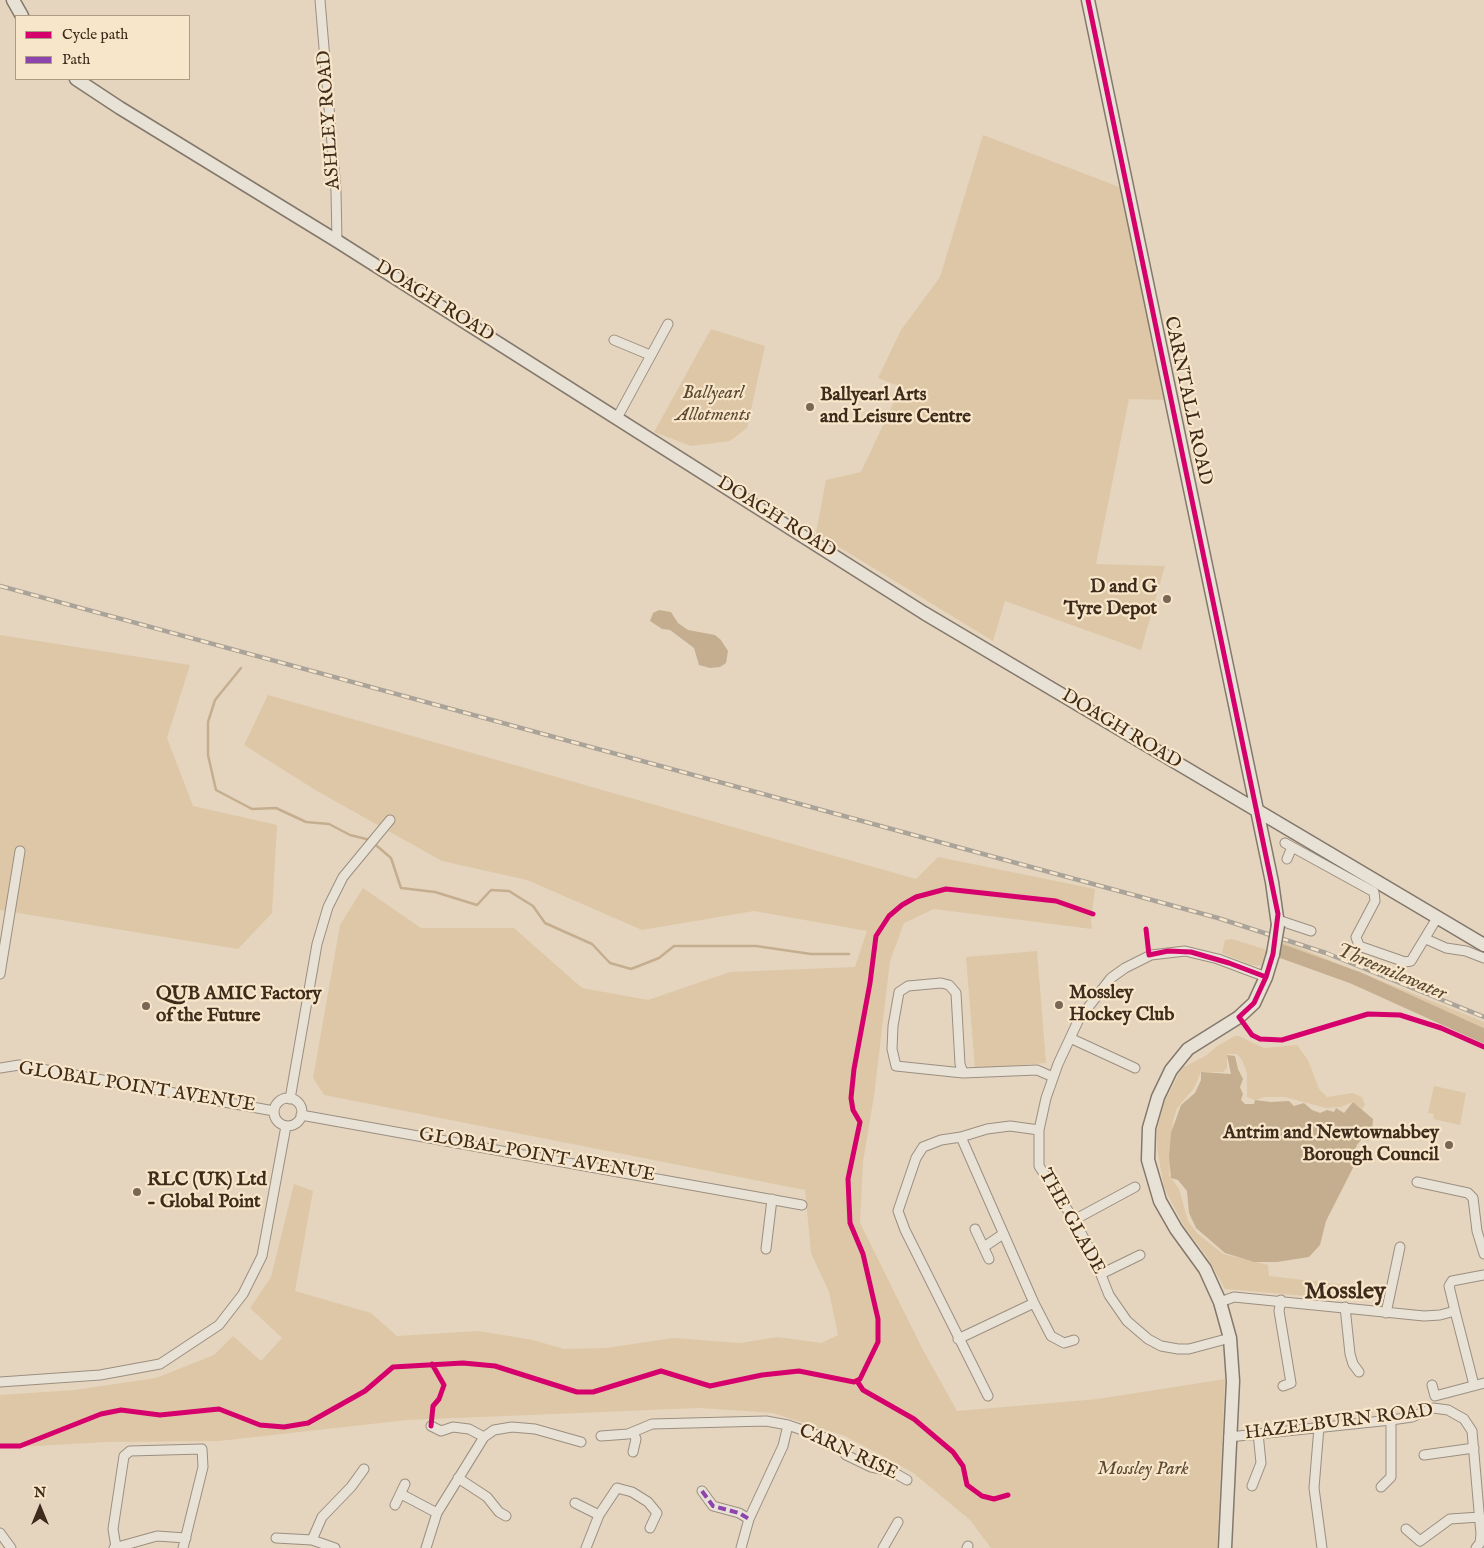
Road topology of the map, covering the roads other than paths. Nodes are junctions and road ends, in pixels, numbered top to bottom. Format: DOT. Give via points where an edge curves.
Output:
graph roads {
  1 [pos="13,0"];
  2 [pos="320,0"];
  3 [pos="1088,0"];
  4 [pos="21,15"];
  5 [pos="78,80"];
  6 [pos="337,241"];
  7 [pos="668,324"];
  8 [pos="614,340"];
  9 [pos="650,355"];
  10 [pos="617,418"];
  11 [pos="1256,809"];
  12 [pos="390,820"];
  13 [pos="20,851"];
  14 [pos="1286,859"];
  15 [pos="1437,918"];
  16 [pos="1278,923"];
  17 [pos="1312,931"];
  18 [pos="1426,939"];
  19 [pos="1484,945"];
  20 [pos="1484,958"];
  21 [pos="0,974"];
  22 [pos="1266,977"];
  23 [pos="1070,1038"];
  24 [pos="0,1068"];
  25 [pos="1135,1068"];
  26 [pos="963,1073"];
  27 [pos="1054,1078"];
  28 [pos="290,1099"];
  29 [pos="274,1111"];
  30 [pos="301,1115"];
  31 [pos="286,1126"];
  32 [pos="1039,1130"];
  33 [pos="961,1137"];
  34 [pos="1417,1182"];
  35 [pos="1135,1187"];
  36 [pos="772,1199"];
  37 [pos="802,1205"];
  38 [pos="1074,1220"];
  39 [pos="975,1229"];
  40 [pos="1003,1234"];
  41 [pos="984,1247"];
  42 [pos="1400,1247"];
  43 [pos="766,1249"];
  44 [pos="1484,1254"];
  45 [pos="1140,1255"];
  46 [pos="989,1258"];
  47 [pos="1101,1274"];
  48 [pos="1484,1275"];
  49 [pos="1281,1300"];
  50 [pos="1220,1302"];
  51 [pos="1034,1304"];
  52 [pos="1345,1307"];
  53 [pos="1455,1311"];
  54 [pos="1386,1313"];
  55 [pos="1230,1338"];
  56 [pos="958,1339"];
  57 [pos="1074,1340"];
  58 [pos="1359,1372"];
  59 [pos="0,1382"];
  60 [pos="1484,1383"];
  61 [pos="1432,1385"];
  62 [pos="1474,1385"];
  63 [pos="1283,1386"];
  64 [pos="988,1396"];
  65 [pos="1391,1420"];
  66 [pos="431,1426"];
  67 [pos="788,1426"];
  68 [pos="1319,1427"];
  69 [pos="633,1432"];
  70 [pos="1258,1433"];
  71 [pos="601,1436"];
  72 [pos="484,1437"];
  73 [pos="1229,1437"];
  74 [pos="581,1442"];
  75 [pos="1474,1448"];
  76 [pos="633,1452"];
  77 [pos="1424,1455"];
  78 [pos="364,1469"];
  79 [pos="458,1478"];
  80 [pos="907,1480"];
  81 [pos="405,1484"];
  82 [pos="1252,1486"];
  83 [pos="1381,1487"];
  84 [pos="702,1491"];
  85 [pos="401,1494"];
  86 [pos="575,1503"];
  87 [pos="395,1505"];
  88 [pos="437,1513"];
  89 [pos="598,1515"];
  90 [pos="506,1516"];
  91 [pos="1480,1517"];
  92 [pos="749,1519"];
  93 [pos="898,1522"];
  94 [pos="650,1528"];
  95 [pos="1406,1529"];
  96 [pos="0,1532"];
  97 [pos="186,1538"];
  98 [pos="312,1540"];
  99 [pos="11,1548"];
  100 [pos="115,1548"];
  101 [pos="183,1548"];
  102 [pos="282,1548"];
  103 [pos="335,1548"];
  104 [pos="426,1548"];
  105 [pos="586,1548"];
  106 [pos="740,1548"];
  107 [pos="883,1548"];
  108 [pos="1225,1548"];
  109 [pos="1322,1548"];
  110 [pos="1476,1548"];
  1 -- 4 [label="main road"];
  2 -- 6 [label="street, ASHLEY ROAD" via="336,191"];
  3 -- 11 [label="main road, CARNTALL ROAD"];
  5 -- 6 [label="main road, DOAGH ROAD"];
  6 -- 10 [label="main road, DOAGH ROAD"];
  7 -- 9 [label="street"];
  8 -- 9 [label="street"];
  9 -- 10 [label="street"];
  10 -- 11 [label="main road, DOAGH ROAD" via="932,618"];
  11 -- 15 [label="main road, DOAGH ROAD"];
  11 -- 16 [label="main road, CARNTALL ROAD"];
  12 -- 28 [label="street" via="343,877 328,907 317,944"];
  13 -- 21 [label="street"];
  14 -- 18 [label="street" via="1289,845 1374,892 1375,901 1356,938 1358,946 1406,962 1411,961"];
  15 -- 18 [label="street"];
  15 -- 19 [label="main road, DOAGH ROAD"];
  16 -- 17 [label="street"];
  16 -- 22 [label="main road, bridge"];
  18 -- 20 [label="street"];
  22 -- 23 [label="street, THE GLADE" via="1229,962 1191,952 1168,951 1149,955 1111,978 1084,1012"];
  22 -- 50 [label="main road" via="1247,1011 1194,1045 1171,1070 1148,1128 1148,1160 1160,1201 1205,1269"];
  23 -- 25 [label="street"];
  23 -- 27 [label="street, THE GLADE"];
  24 -- 29 [label="street, GLOBAL POINT AVENUE" via="19,1065"];
  26 -- 26 [label="street" via="896,1066 892,1049 898,992 908,986 941,983 949,985 956,993"];
  26 -- 27 [label="street" via="1036,1070"];
  27 -- 32 [label="street, THE GLADE"];
  28 -- 29 [label="street, GLOBAL POINT AVENUE" via="282,1100"];
  28 -- 30 [label="street" via="299,1105"];
  29 -- 31 [label="street, GLOBAL POINT AVENUE" via="277,1120"];
  30 -- 31 [label="street" via="297,1122"];
  30 -- 36 [label="street, GLOBAL POINT AVENUE"];
  31 -- 59 [label="street" via="262,1256 243,1294 219,1324 160,1364 100,1375"];
  32 -- 33 [label="street" via="1010,1126"];
  32 -- 38 [label="street, THE GLADE" via="1039,1166"];
  33 -- 40 [label="street"];
  33 -- 56 [label="street" via="923,1147 916,1158 898,1211"];
  34 -- 44 [label="street" via="1468,1193 1473,1198 1476,1231"];
  35 -- 38 [label="street"];
  36 -- 37 [label="street, GLOBAL POINT AVENUE"];
  36 -- 43 [label="street"];
  38 -- 47 [label="street, THE GLADE"];
  39 -- 41 [label="street"];
  40 -- 41 [label="street"];
  40 -- 51 [label="street"];
  41 -- 46 [label="street"];
  42 -- 54 [label="street"];
  45 -- 47 [label="street"];
  47 -- 55 [label="street, THE GLADE" via="1109,1295 1127,1321 1148,1340 1161,1346 1189,1349"];
  48 -- 53 [label="street" via="1452,1281 1449,1286"];
  49 -- 50 [label="street" via="1234,1297"];
  49 -- 52 [label="street"];
  49 -- 63 [label="street" via="1279,1311 1291,1383"];
  50 -- 55 [label="main road"];
  51 -- 56 [label="street"];
  51 -- 57 [label="street" via="1051,1336 1064,1343"];
  52 -- 54 [label="street"];
  52 -- 58 [label="street" via="1350,1354"];
  53 -- 54 [label="street" via="1424,1316"];
  53 -- 62 [label="street"];
  55 -- 73 [label="main road" via="1233,1374"];
  56 -- 64 [label="street"];
  60 -- 62 [label="street"];
  61 -- 62 [label="street" via="1435,1396"];
  65 -- 68 [label="street, HAZELBURN ROAD"];
  65 -- 75 [label="street, HAZELBURN ROAD" via="1412,1417 1433,1408 1448,1410 1464,1419 1472,1431"];
  65 -- 83 [label="street" via="1391,1477"];
  66 -- 72 [label="street" via="441,1430 453,1427 469,1429"];
  67 -- 69 [label="street, CARN RISE" via="766,1421 718,1421 652,1424"];
  67 -- 80 [label="street, CARN RISE" via="825,1438 846,1455"];
  67 -- 92 [label="street" via="783,1446"];
  68 -- 70 [label="street, HAZELBURN ROAD"];
  68 -- 109 [label="street" via="1314,1488"];
  69 -- 71 [label="street, CARN RISE"];
  69 -- 76 [label="street" via="636,1439"];
  70 -- 73 [label="street, HAZELBURN ROAD"];
  70 -- 82 [label="street" via="1261,1463"];
  72 -- 74 [label="street" via="494,1430 512,1427 535,1429"];
  72 -- 79 [label="street"];
  73 -- 108 [label="main road"];
  75 -- 77 [label="street"];
  75 -- 91 [label="street, HAZELBURN ROAD"];
  78 -- 98 [label="street" via="322,1517"];
  79 -- 88 [label="street"];
  79 -- 90 [label="street" via="487,1497"];
  81 -- 85 [label="street"];
  84 -- 92 [label="street" via="714,1506"];
  85 -- 87 [label="street"];
  85 -- 88 [label="street"];
  86 -- 89 [label="street"];
  88 -- 104 [label="street"];
  89 -- 94 [label="street" via="617,1488 632,1492 661,1514"];
  89 -- 105 [label="street"];
  91 -- 95 [label="street" via="1450,1519 1420,1541"];
  91 -- 110 [label="street, HAZELBURN ROAD" via="1480,1543"];
  92 -- 106 [label="street"];
  93 -- 107 [label="street"];
  96 -- 99 [label="street"];
  97 -- 100 [label="street" via="157,1536"];
  97 -- 100 [label="street" via="204,1466 202,1448 130,1452 124,1456 113,1529"];
  97 -- 101 [label="street"];
  98 -- 102 [label="street" via="280,1538"];
  98 -- 103 [label="street"];
}
